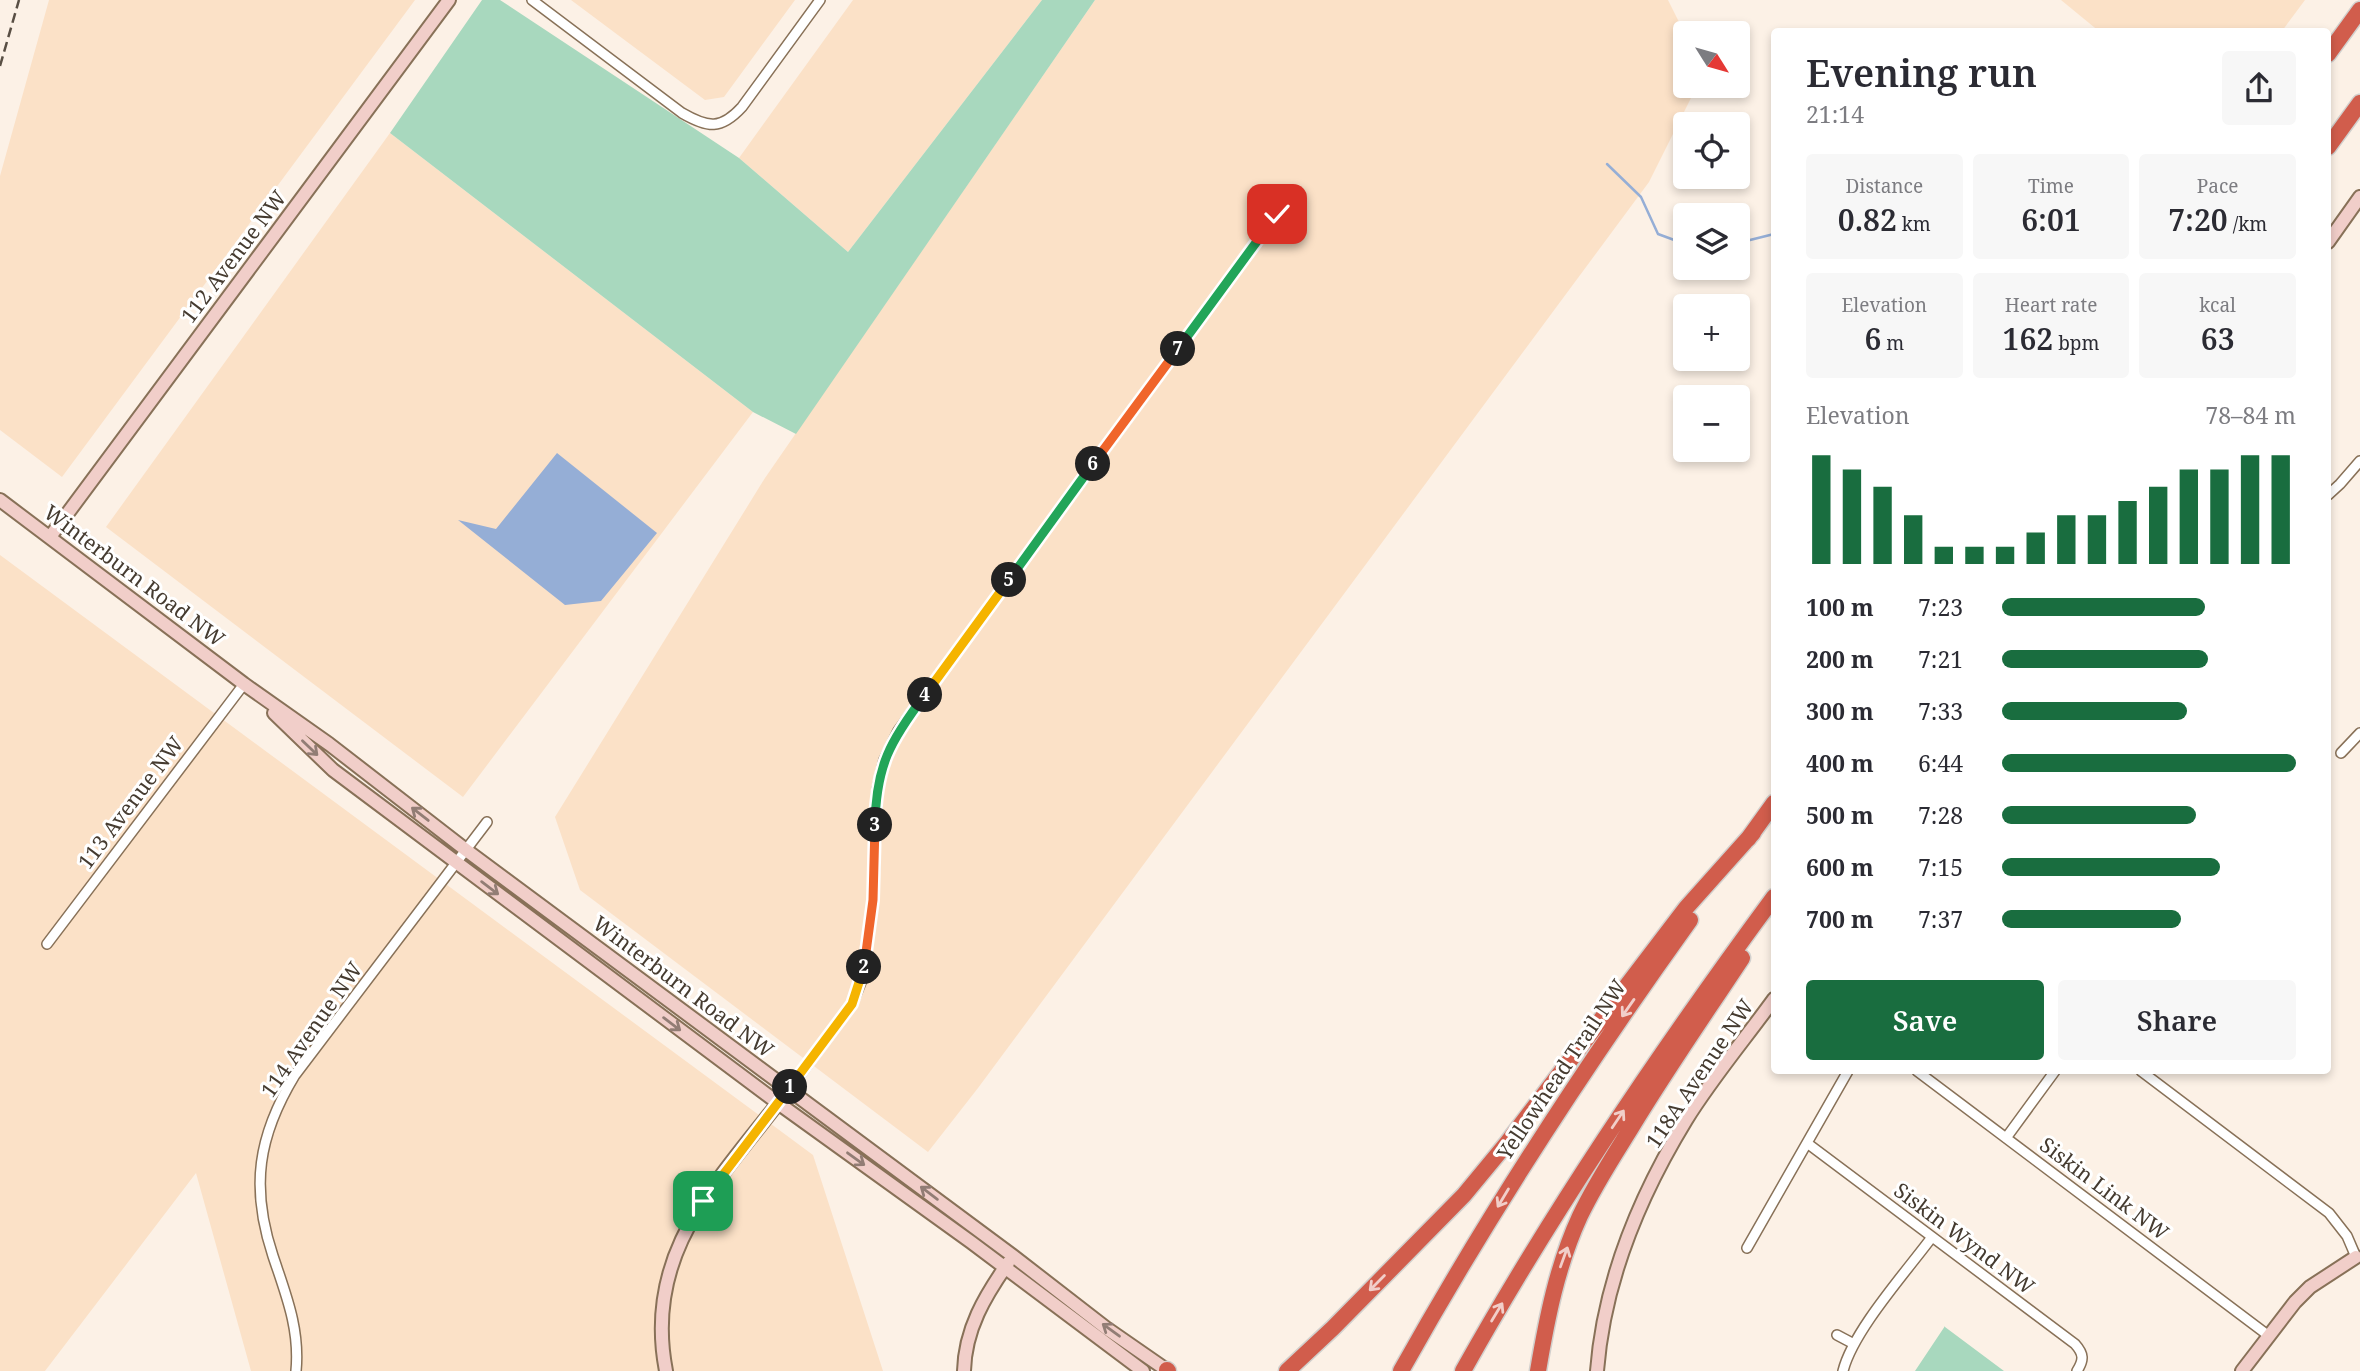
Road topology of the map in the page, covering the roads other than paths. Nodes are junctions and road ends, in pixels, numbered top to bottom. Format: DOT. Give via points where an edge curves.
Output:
graph roads {
  1 [pos="449,0"];
  2 [pos="532,0"];
  3 [pos="820,0"];
  4 [pos="2360,10"];
  5 [pos="2331,50"];
  6 [pos="2360,103"];
  7 [pos="2331,143"];
  8 [pos="2360,197"];
  9 [pos="1277,214"];
  10 [pos="2331,238"];
  11 [pos="2360,461"];
  12 [pos="2331,492"];
  13 [pos="0,500"];
  14 [pos="50,537"];
  15 [pos="244,684"];
  16 [pos="2360,733"];
  17 [pos="2341,753"];
  18 [pos="1771,807"];
  19 [pos="487,822"];
  20 [pos="1753,833"];
  21 [pos="466,850"];
  22 [pos="456,863"];
  23 [pos="1771,901"];
  24 [pos="1771,914"];
  25 [pos="47,944"];
  26 [pos="1771,1003"];
  27 [pos="1846,1074"];
  28 [pos="1921,1074"];
  29 [pos="2053,1074"];
  30 [pos="2145,1074"];
  31 [pos="789,1090"];
  32 [pos="778,1103"];
  33 [pos="2006,1138"];
  34 [pos="1807,1143"];
  35 [pos="1932,1237"];
  36 [pos="1747,1248"];
  37 [pos="1013,1256"];
  38 [pos="2356,1257"];
  39 [pos="1005,1268"];
  40 [pos="1333,1328"];
  41 [pos="1837,1335"];
  42 [pos="2269,1336"];
  43 [pos="1854,1344"];
  44 [pos="296,1371"];
  45 [pos="666,1371"];
  46 [pos="964,1371"];
  47 [pos="1143,1371"];
  48 [pos="1168,1371"];
  49 [pos="1287,1371"];
  50 [pos="1298,1371"];
  51 [pos="1401,1371"];
  52 [pos="1463,1371"];
  53 [pos="1538,1371"];
  54 [pos="1597,1371"];
  55 [pos="1843,1371"];
  56 [pos="2077,1371"];
  57 [pos="2242,1371"];
  1 -- 14 [label="main road, 112 Avenue NW"];
  2 -- 3 [label="street" via="682,113 716,125 742,107"];
  4 -- 5 [label="highway"];
  6 -- 7 [label="highway"];
  8 -- 10 [label="main road"];
  9 -- 31 [label="street" via="898,731 877,789 873,900 862,980 852,1004"];
  11 -- 12 [label="street"];
  13 -- 14 [label="main road, Winterburn Road NW"];
  14 -- 15 [label="main road, Winterburn Road NW"];
  21 -- 15 [label="main road, Winterburn Road NW, one-way"];
  15 -- 22 [label="main road, Winterburn Road NW, one-way" via="333,770"];
  15 -- 25 [label="street, 113 Avenue NW"];
  16 -- 17 [label="street"];
  18 -- 20 [label="highway, Yellowhead Trail NW"];
  19 -- 21 [label="street, 114 Avenue NW"];
  20 -- 40 [label="highway, one-way" via="1686,908 1464,1195"];
  20 -- 51 [label="highway, Yellowhead Trail NW, one-way" via="1550,1123"];
  21 -- 22 [label="street, 114 Avenue NW"];
  21 -- 31 [label="main road, Winterburn Road NW"];
  22 -- 32 [label="main road, Winterburn Road NW, one-way"];
  22 -- 44 [label="street, 114 Avenue NW" via="295,1075 268,1129 260,1204 293,1313"];
  52 -- 23 [label="highway, one-way" via="1606,1136"];
  53 -- 24 [label="highway, one-way" via="1550,1303 1580,1216 1649,1098"];
  26 -- 54 [label="main road, 118A Avenue NW" via="1687,1119 1651,1181 1616,1266"];
  27 -- 34 [label="street"];
  28 -- 33 [label="street, Siskin Link NW"];
  29 -- 33 [label="street"];
  30 -- 38 [label="street" via="2329,1213"];
  31 -- 32 [label="main road"];
  37 -- 31 [label="main road, Winterburn Road NW, one-way"];
  32 -- 39 [label="main road, Winterburn Road NW, one-way"];
  32 -- 45 [label="main road" via="703,1201 673,1256 661,1327"];
  33 -- 42 [label="street, Siskin Link NW"];
  34 -- 35 [label="street, Siskin Wynd NW"];
  34 -- 36 [label="street"];
  35 -- 43 [label="street"];
  35 -- 56 [label="street, Siskin Wynd NW" via="2075,1344 2083,1361"];
  37 -- 39 [label="main road"];
  48 -- 37 [label="main road, Winterburn Road NW, one-way"];
  38 -- 42 [label="main road" via="2309,1287"];
  39 -- 46 [label="main road" via="972,1326"];
  39 -- 47 [label="main road, Winterburn Road NW"];
  40 -- 49 [label="highway"];
  40 -- 50 [label="highway"];
  41 -- 43 [label="street"];
  42 -- 57 [label="main road"];
  43 -- 55 [label="street"];
}
